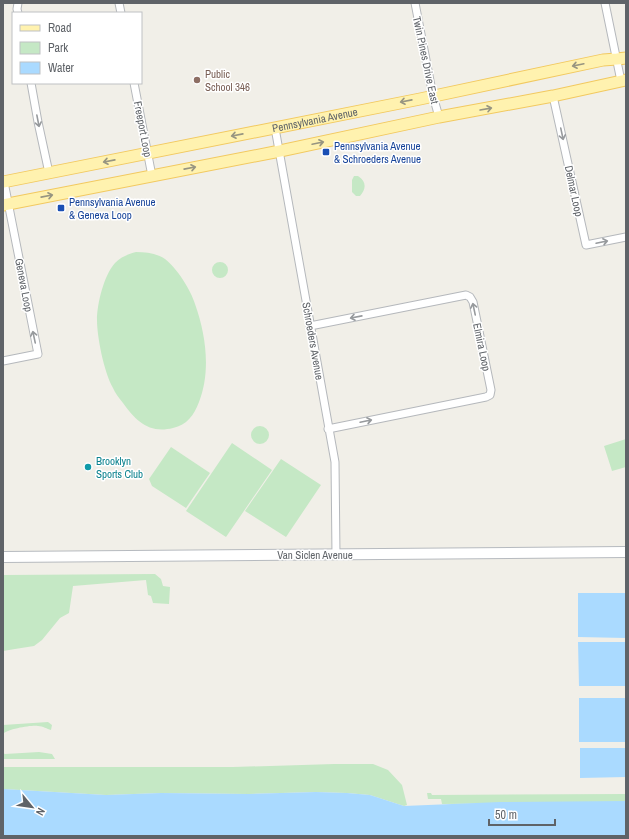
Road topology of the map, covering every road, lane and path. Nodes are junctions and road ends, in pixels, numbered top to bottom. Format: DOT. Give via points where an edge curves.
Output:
graph roads {
  1 [pos="415,3"];
  2 [pos="605,3"];
  3 [pos="621,59"];
  4 [pos="624,81"];
  5 [pos="30,84"];
  6 [pos="134,84"];
  7 [pos="433,96"];
  8 [pos="553,96"];
  9 [pos="439,117"];
  10 [pos="275,128"];
  11 [pos="280,151"];
  12 [pos="147,153"];
  13 [pos="49,173"];
  14 [pos="152,176"];
  15 [pos="4,182"];
  16 [pos="6,204"];
  17 [pos="626,237"];
  18 [pos="310,326"];
  19 [pos="3,361"];
  20 [pos="328,429"];
  21 [pos="626,552"];
  22 [pos="336,555"];
  23 [pos="3,557"];
  1 -- 7 [label="street, Twin Pines Drive East"];
  2 -- 3 [label="street"];
  3 -- 4 [label="street"];
  3 -- 7 [label="main road, Pennsylvania Avenue, one-way" via="603,60"];
  4 -- 8 [label="main road, Pennsylvania Avenue"];
  5 -- 13 [label="street, one-way"];
  6 -- 12 [label="street, Freeport Loop"];
  7 -- 9 [label="street, Twin Pines Drive East"];
  7 -- 10 [label="main road, Pennsylvania Avenue, one-way"];
  9 -- 8 [label="main road, Pennsylvania Avenue, one-way"];
  8 -- 17 [label="street, Delmar Loop, one-way" via="586,245"];
  11 -- 9 [label="main road, Pennsylvania Avenue, one-way"];
  10 -- 11 [label="street, Schroeders Avenue"];
  10 -- 12 [label="main road, Pennsylvania Avenue, one-way"];
  14 -- 11 [label="main road, Pennsylvania Avenue, one-way"];
  11 -- 18 [label="street, Schroeders Avenue"];
  12 -- 13 [label="main road, Pennsylvania Avenue, one-way"];
  12 -- 14 [label="street, Freeport Loop"];
  13 -- 15 [label="main road, Pennsylvania Avenue"];
  16 -- 14 [label="main road, Pennsylvania Avenue, one-way"];
  15 -- 16 [label="street, Geneva Loop"];
  19 -- 16 [label="street, Geneva Loop, one-way" via="38,354"];
  18 -- 20 [label="street, Schroeders Avenue"];
  20 -- 18 [label="street, Elmira Loop, one-way" via="486,397 490,395 491,390 473,302 466,295"];
  20 -- 22 [label="street, Schroeders Avenue" via="334,462"];
  21 -- 22 [label="street, Van Siclen Avenue"];
  22 -- 23 [label="street, Van Siclen Avenue"];
}
